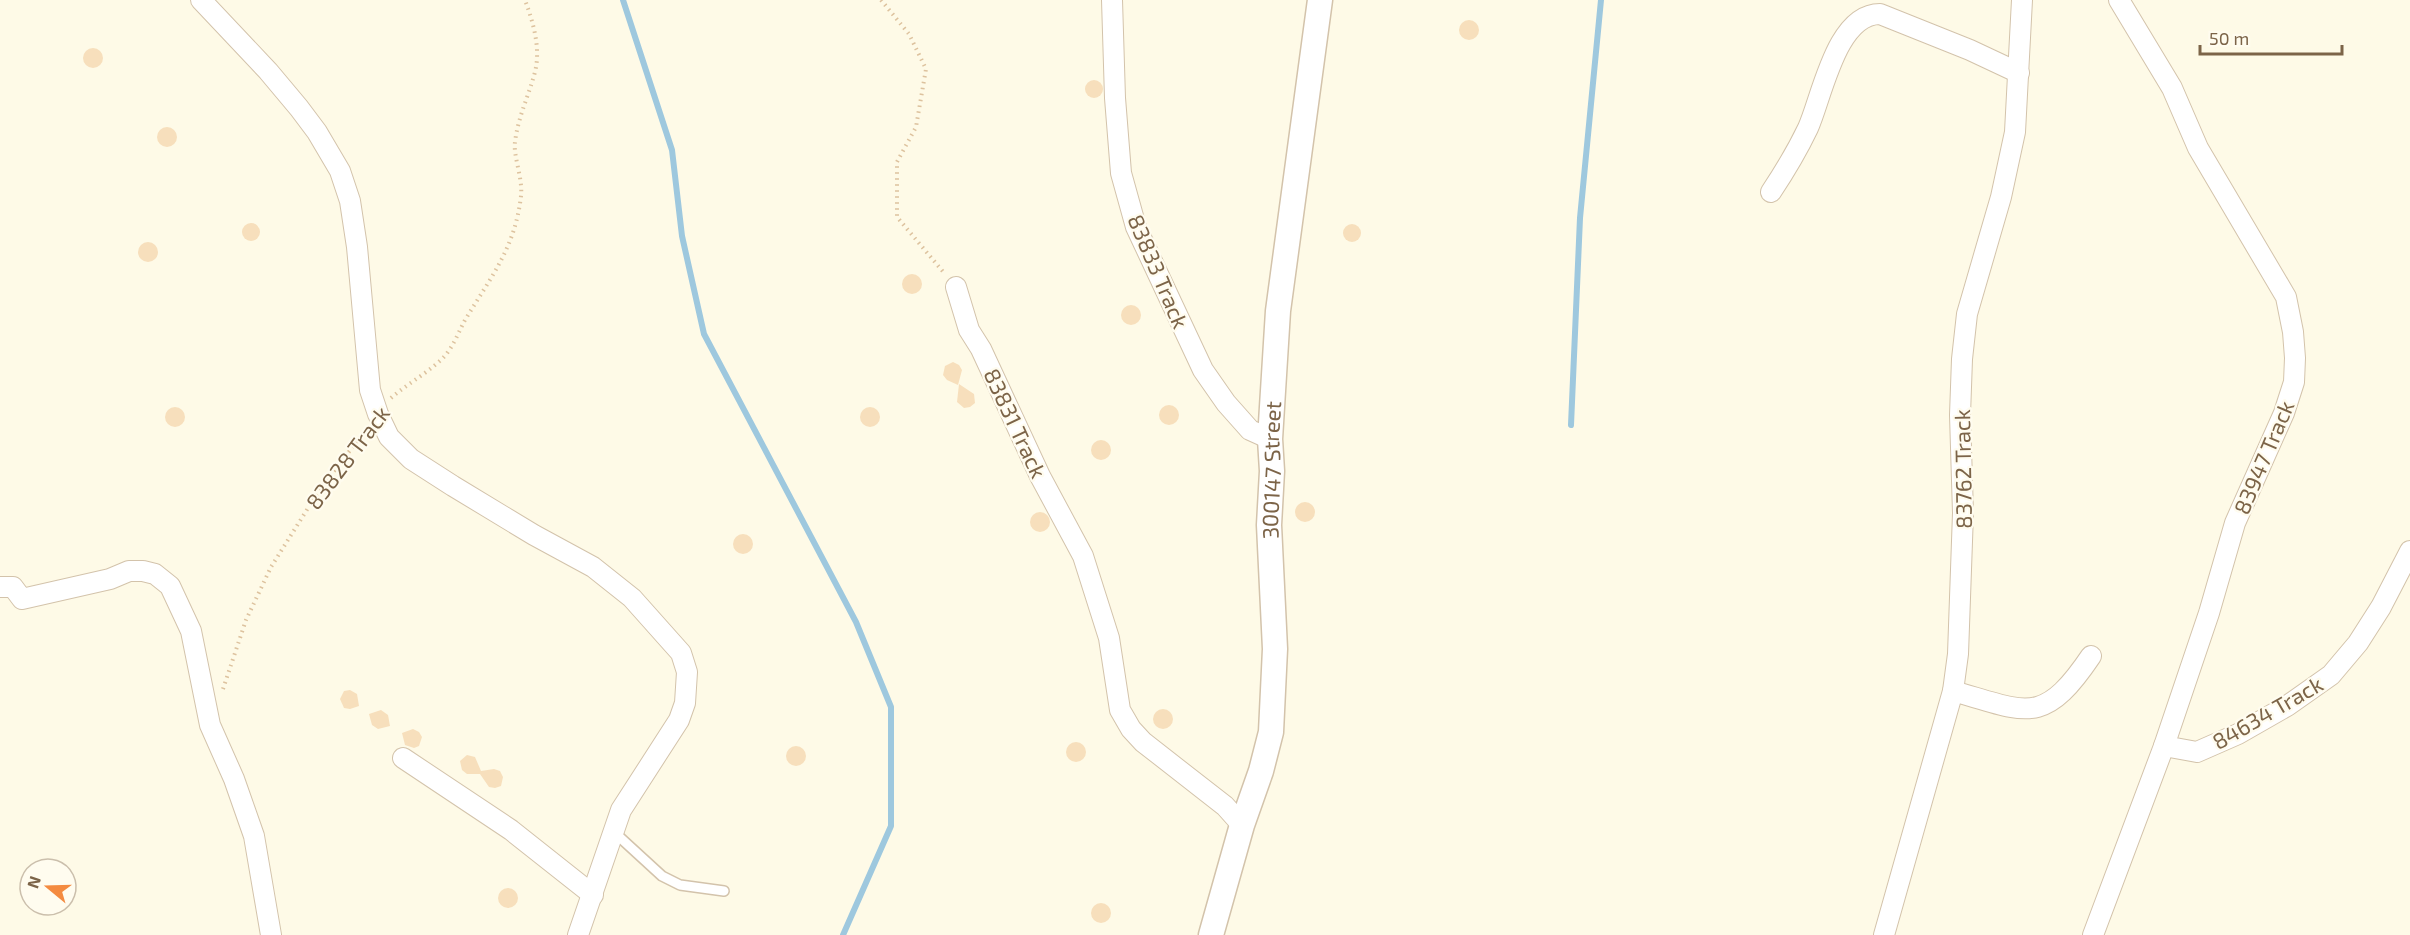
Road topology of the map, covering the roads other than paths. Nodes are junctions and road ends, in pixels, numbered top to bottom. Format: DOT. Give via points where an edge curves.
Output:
graph roads {
  1 [pos="201,0"];
  2 [pos="1112,0"];
  3 [pos="1320,0"];
  4 [pos="2022,0"];
  5 [pos="2118,0"];
  6 [pos="2019,73"];
  7 [pos="1771,192"];
  8 [pos="956,287"];
  9 [pos="1270,439"];
  10 [pos="2410,551"];
  11 [pos="0,587"];
  12 [pos="2091,656"];
  13 [pos="1953,691"];
  14 [pos="2164,746"];
  15 [pos="403,758"];
  16 [pos="1242,825"];
  17 [pos="614,832"];
  18 [pos="724,891"];
  19 [pos="592,895"];
  20 [pos="271,935"];
  21 [pos="578,935"];
  22 [pos="1211,935"];
  23 [pos="1884,935"];
  24 [pos="2093,935"];
  1 -- 17 [label="street" via="299,108 340,171 350,201 357,247 370,390 389,437 411,459 593,567 632,598 681,652 687,672 685,703 679,720 621,810"];
  2 -- 9 [label="street, 83833 Track" via="1121,172 1136,227 1203,370 1250,430"];
  3 -- 9 [label="street, 300147 Street" via="1278,311"];
  4 -- 6 [label="street, 83762 Track"];
  5 -- 14 [label="street, 83947 Track" via="2172,88 2198,147 2286,297 2294,332 2294,382 2235,523 2210,612"];
  6 -- 7 [label="street" via="1880,14 1865,17 1841,44 1828,69 1809,126"];
  6 -- 13 [label="street, 83762 Track" via="2015,132 2001,197 1967,314 1960,415 1962,576"];
  8 -- 16 [label="street, 83831 Track" via="969,330 1083,556 1109,638 1120,710 1143,742 1225,806"];
  9 -- 16 [label="street, 300147 Street" via="1269,525 1275,649 1271,732"];
  10 -- 14 [label="street, 84634 Track" via="2381,607 2331,675 2287,706 2197,752"];
  11 -- 20 [label="street" via="13,587 22,599 111,579 129,571 143,571 163,579 191,631 210,725 254,836"];
  12 -- 13 [label="street" via="2066,688 2042,708 2001,705"];
  13 -- 23 [label="street, 83762 Track"];
  14 -- 24 [label="street, 83947 Track"];
  15 -- 19 [label="street" via="511,830"];
  16 -- 22 [label="street, 300147 Street"];
  17 -- 18 [label="lane" via="662,876 681,885"];
  17 -- 19 [label="street"];
  19 -- 21 [label="street"];
}
